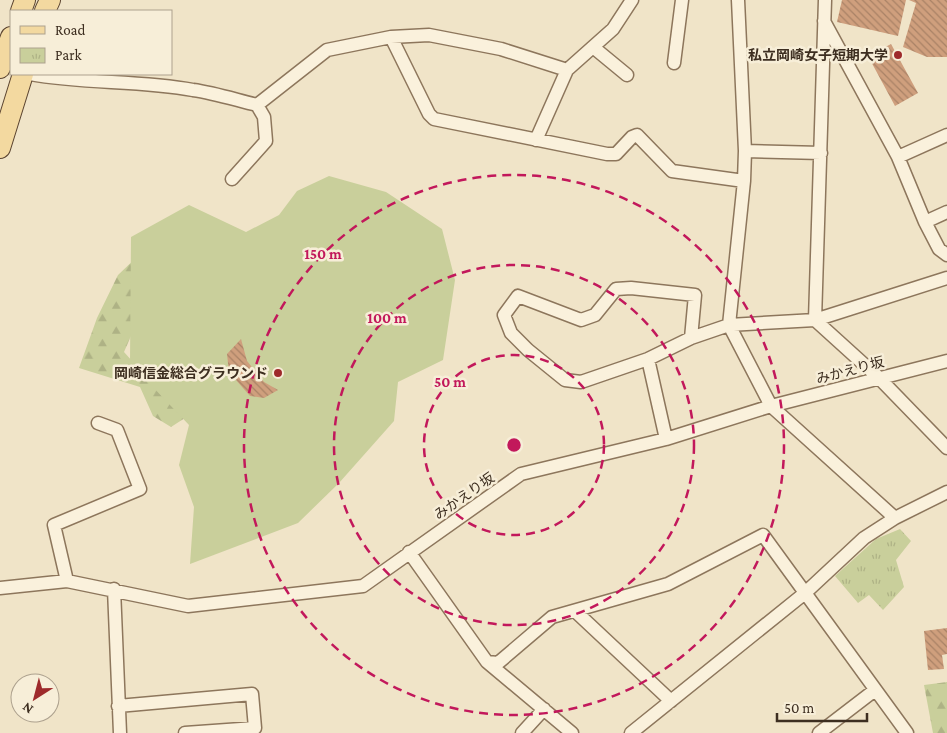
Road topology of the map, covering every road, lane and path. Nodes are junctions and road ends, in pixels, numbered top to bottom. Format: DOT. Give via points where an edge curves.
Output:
graph roads {
  1 [pos="632,0"];
  2 [pos="682,0"];
  3 [pos="738,0"];
  4 [pos="825,0"];
  5 [pos="824,22"];
  6 [pos="391,37"];
  7 [pos="10,40"];
  8 [pos="593,47"];
  9 [pos="674,63"];
  10 [pos="0,68"];
  11 [pos="567,70"];
  12 [pos="23,75"];
  13 [pos="35,75"];
  14 [pos="627,75"];
  15 [pos="257,104"];
  16 [pos="947,135"];
  17 [pos="536,140"];
  18 [pos="0,148"];
  19 [pos="745,151"];
  20 [pos="820,153"];
  21 [pos="898,157"];
  22 [pos="232,179"];
  23 [pos="744,182"];
  24 [pos="947,212"];
  25 [pos="925,222"];
  26 [pos="947,255"];
  27 [pos="947,278"];
  28 [pos="815,320"];
  29 [pos="728,325"];
  30 [pos="691,338"];
  31 [pos="648,359"];
  32 [pos="947,361"];
  33 [pos="879,378"];
  34 [pos="771,406"];
  35 [pos="98,423"];
  36 [pos="666,439"];
  37 [pos="947,448"];
  38 [pos="947,492"];
  39 [pos="895,518"];
  40 [pos="409,552"];
  41 [pos="67,581"];
  42 [pos="0,588"];
  43 [pos="114,589"];
  44 [pos="805,593"];
  45 [pos="575,611"];
  46 [pos="487,662"];
  47 [pos="875,690"];
  48 [pos="670,701"];
  49 [pos="118,706"];
  50 [pos="544,709"];
  51 [pos="120,733"];
  52 [pos="185,733"];
  53 [pos="522,733"];
  54 [pos="572,733"];
  55 [pos="632,733"];
  56 [pos="819,733"];
  57 [pos="907,733"];
  1 -- 8 [label="street" via="613,30"];
  2 -- 9 [label="street"];
  3 -- 19 [label="street"];
  4 -- 5 [label="street"];
  5 -- 20 [label="street"];
  5 -- 21 [label="street"];
  6 -- 11 [label="street" via="429,35 501,49"];
  6 -- 15 [label="street" via="327,50"];
  6 -- 17 [label="street" via="434,119"];
  7 -- 10 [label="main road"];
  8 -- 11 [label="street"];
  8 -- 14 [label="street"];
  11 -- 17 [label="street"];
  12 -- 18 [label="main road"];
  13 -- 15 [label="street" via="193,90"];
  15 -- 22 [label="street" via="264,118 266,141"];
  16 -- 21 [label="street"];
  17 -- 23 [label="street" via="616,154 637,135 672,171"];
  19 -- 20 [label="street"];
  19 -- 23 [label="street"];
  20 -- 28 [label="street"];
  21 -- 25 [label="street"];
  23 -- 29 [label="street"];
  24 -- 25 [label="street"];
  25 -- 26 [label="street" via="939,249"];
  27 -- 28 [label="street"];
  28 -- 29 [label="street"];
  28 -- 33 [label="street"];
  29 -- 30 [label="street"];
  29 -- 34 [label="street"];
  30 -- 31 [label="street"];
  30 -- 31 [label="street" via="696,295 616,289 595,315 581,320 518,296 504,315 511,333 565,380 581,382"];
  31 -- 36 [label="street"];
  32 -- 33 [label="street, みかえり坂"];
  33 -- 34 [label="street, みかえり坂"];
  33 -- 37 [label="street"];
  34 -- 36 [label="street, みかえり坂"];
  34 -- 39 [label="street"];
  35 -- 41 [label="street" via="117,430 140,490 54,525"];
  36 -- 40 [label="street, みかえり坂" via="521,474"];
  38 -- 39 [label="street"];
  39 -- 44 [label="street" via="864,538"];
  40 -- 43 [label="street, みかえり坂" via="363,586 188,606"];
  40 -- 46 [label="street"];
  41 -- 42 [label="street, みかえり坂"];
  41 -- 43 [label="street, みかえり坂"];
  43 -- 49 [label="street"];
  44 -- 45 [label="street" via="762,534 668,584"];
  44 -- 47 [label="street"];
  44 -- 48 [label="street"];
  45 -- 46 [label="street" via="552,617 498,663"];
  45 -- 48 [label="street"];
  46 -- 50 [label="street"];
  47 -- 56 [label="street"];
  47 -- 57 [label="street"];
  48 -- 55 [label="street"];
  49 -- 51 [label="street"];
  49 -- 52 [label="street" via="252,694 255,728"];
  50 -- 53 [label="street"];
  50 -- 54 [label="street"];
}
